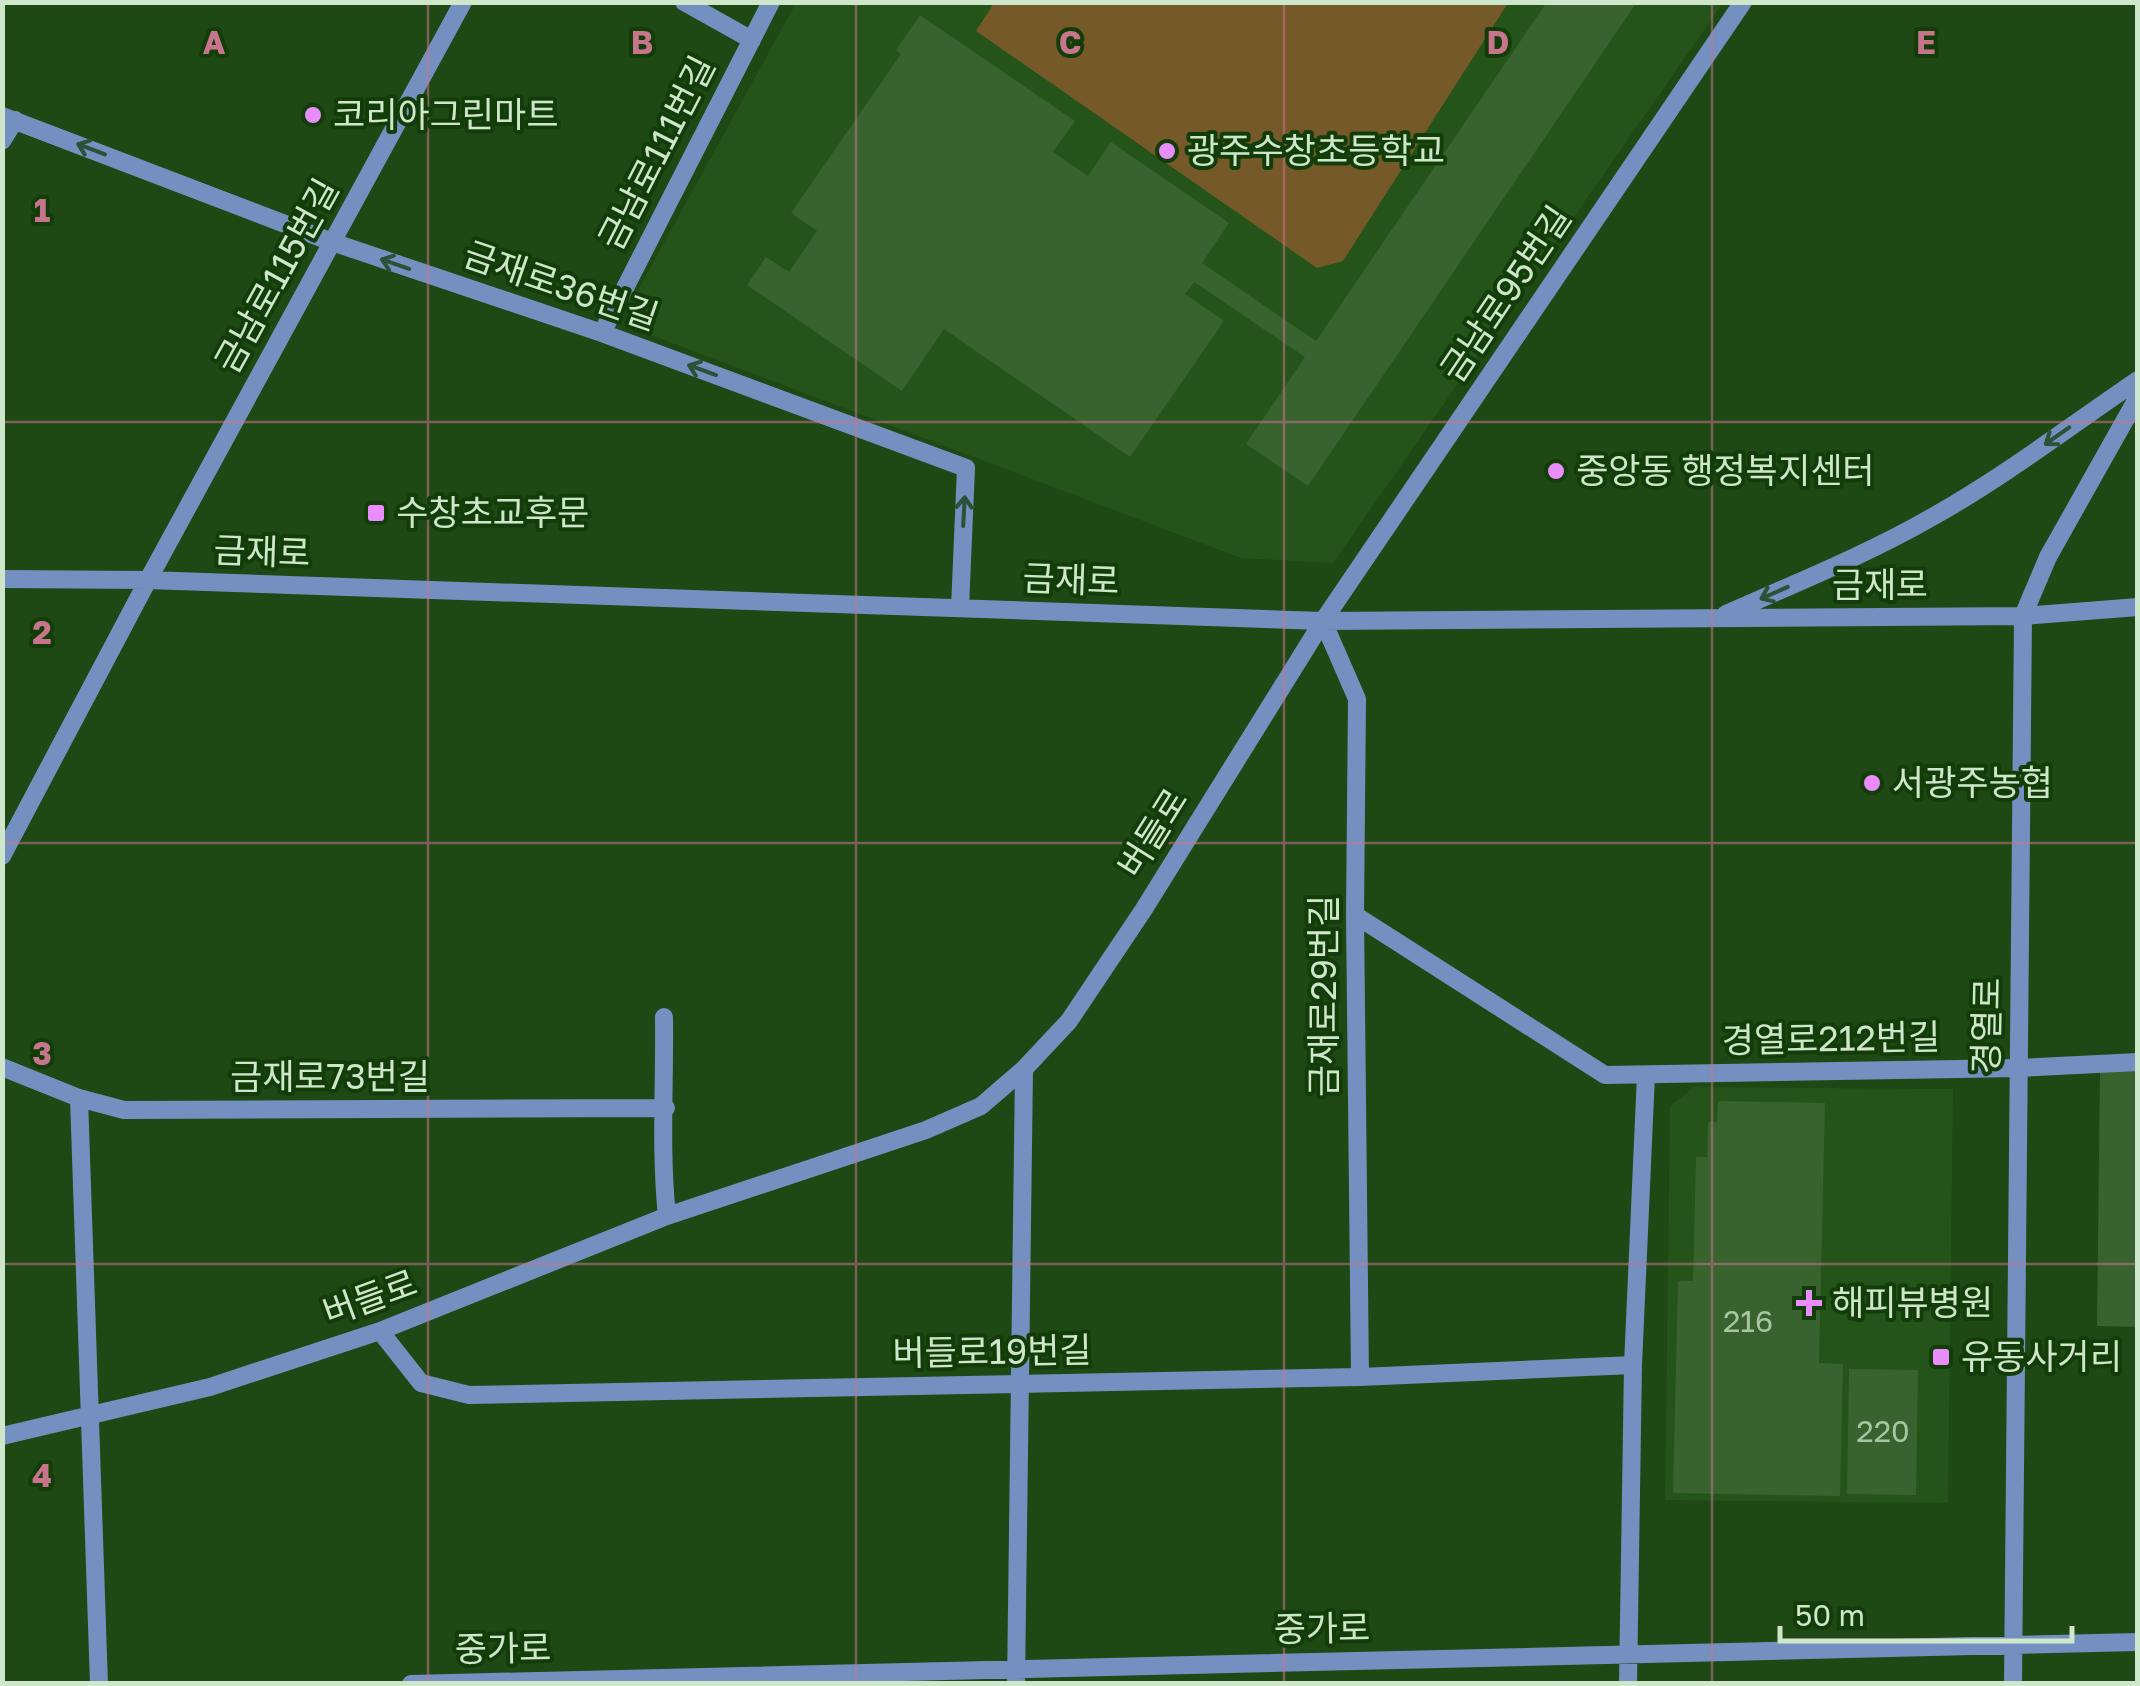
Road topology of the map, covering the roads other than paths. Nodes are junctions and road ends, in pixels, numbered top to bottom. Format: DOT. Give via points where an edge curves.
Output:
graph roads {
  1 [pos="463,2"];
  2 [pos="684,2"];
  3 [pos="771,2"];
  4 [pos="1743,2"];
  5 [pos="752,40"];
  6 [pos="9,118"];
  7 [pos="2,141"];
  8 [pos="332,242"];
  9 [pos="602,334"];
  10 [pos="2138,380"];
  11 [pos="2138,397"];
  12 [pos="2,579"];
  13 [pos="148,580"];
  14 [pos="960,608"];
  15 [pos="2138,608"];
  16 [pos="2023,616"];
  17 [pos="1716,619"];
  18 [pos="1323,622"];
  19 [pos="2,856"];
  20 [pos="1355,915"];
  21 [pos="664,1017"];
  22 [pos="2138,1062"];
  23 [pos="2,1068"];
  24 [pos="2018,1068"];
  25 [pos="1024,1069"];
  26 [pos="1646,1075"];
  27 [pos="79,1098"];
  28 [pos="666,1108"];
  29 [pos="668,1216"];
  30 [pos="380,1331"];
  31 [pos="1633,1365"];
  32 [pos="1360,1376"];
  33 [pos="1019,1384"];
  34 [pos="88,1417"];
  35 [pos="2,1436"];
  36 [pos="2138,1642"];
  37 [pos="2015,1645"];
  38 [pos="1628,1654"];
  39 [pos="1016,1676"];
  40 [pos="99,1684"];
  41 [pos="411,1684"];
  42 [pos="1628,1684"];
  43 [pos="2013,1684"];
  1 -- 8 [label="street, 금남로115번길"];
  2 -- 5 [label="street"];
  3 -- 5 [label="street, 금남로111번길"];
  4 -- 18 [label="street, 금남로95번길"];
  5 -- 9 [label="street, 금남로111번길"];
  6 -- 7 [label="street"];
  8 -- 6 [label="street, 금재로36번길, one-way"];
  9 -- 8 [label="street, 금재로36번길, one-way"];
  8 -- 13 [label="street, 금남로115번길"];
  14 -- 9 [label="street, 금재로36번길, one-way" via="966,468"];
  10 -- 17 [label="street, one-way" via="1933,517"];
  11 -- 16 [label="street, 경열로"];
  12 -- 13 [label="street, 금재로"];
  13 -- 14 [label="street, 금재로"];
  13 -- 19 [label="street, 금남로115번길"];
  14 -- 18 [label="street, 금재로"];
  15 -- 16 [label="street, 금재로"];
  16 -- 17 [label="street, 금재로"];
  16 -- 24 [label="street, 경열로"];
  17 -- 18 [label="street, 금재로"];
  18 -- 20 [label="street, 금재로29번길" via="1357,699"];
  18 -- 25 [label="street, 버들로" via="1070,1021"];
  20 -- 26 [label="street, 경열로212번길" via="1605,1075"];
  20 -- 32 [label="street, 금재로29번길"];
  21 -- 28 [label="street"];
  22 -- 24 [label="street, 경열로212번길"];
  23 -- 27 [label="street, 금재로73번길"];
  24 -- 26 [label="street, 경열로212번길"];
  24 -- 37 [label="street, 경열로"];
  25 -- 29 [label="street, 버들로" via="981,1106 926,1130"];
  25 -- 33 [label="street"];
  26 -- 31 [label="street"];
  27 -- 28 [label="street, 금재로73번길" via="124,1110"];
  27 -- 34 [label="street"];
  28 -- 29 [label="street" via="661,1164"];
  29 -- 30 [label="street, 버들로"];
  30 -- 33 [label="street, 버들로19번길" via="421,1383 469,1395"];
  30 -- 34 [label="street, 버들로" via="210,1387"];
  31 -- 32 [label="street, 버들로19번길"];
  31 -- 38 [label="street"];
  32 -- 33 [label="street, 버들로19번길"];
  33 -- 39 [label="street"];
  34 -- 35 [label="street, 버들로"];
  34 -- 40 [label="street"];
  36 -- 37 [label="street, 중가로"];
  37 -- 38 [label="street, 중가로"];
  37 -- 43 [label="street, 경열로"];
  38 -- 39 [label="street, 중가로"];
  38 -- 42 [label="street"];
  39 -- 41 [label="street, 중가로"];
}
